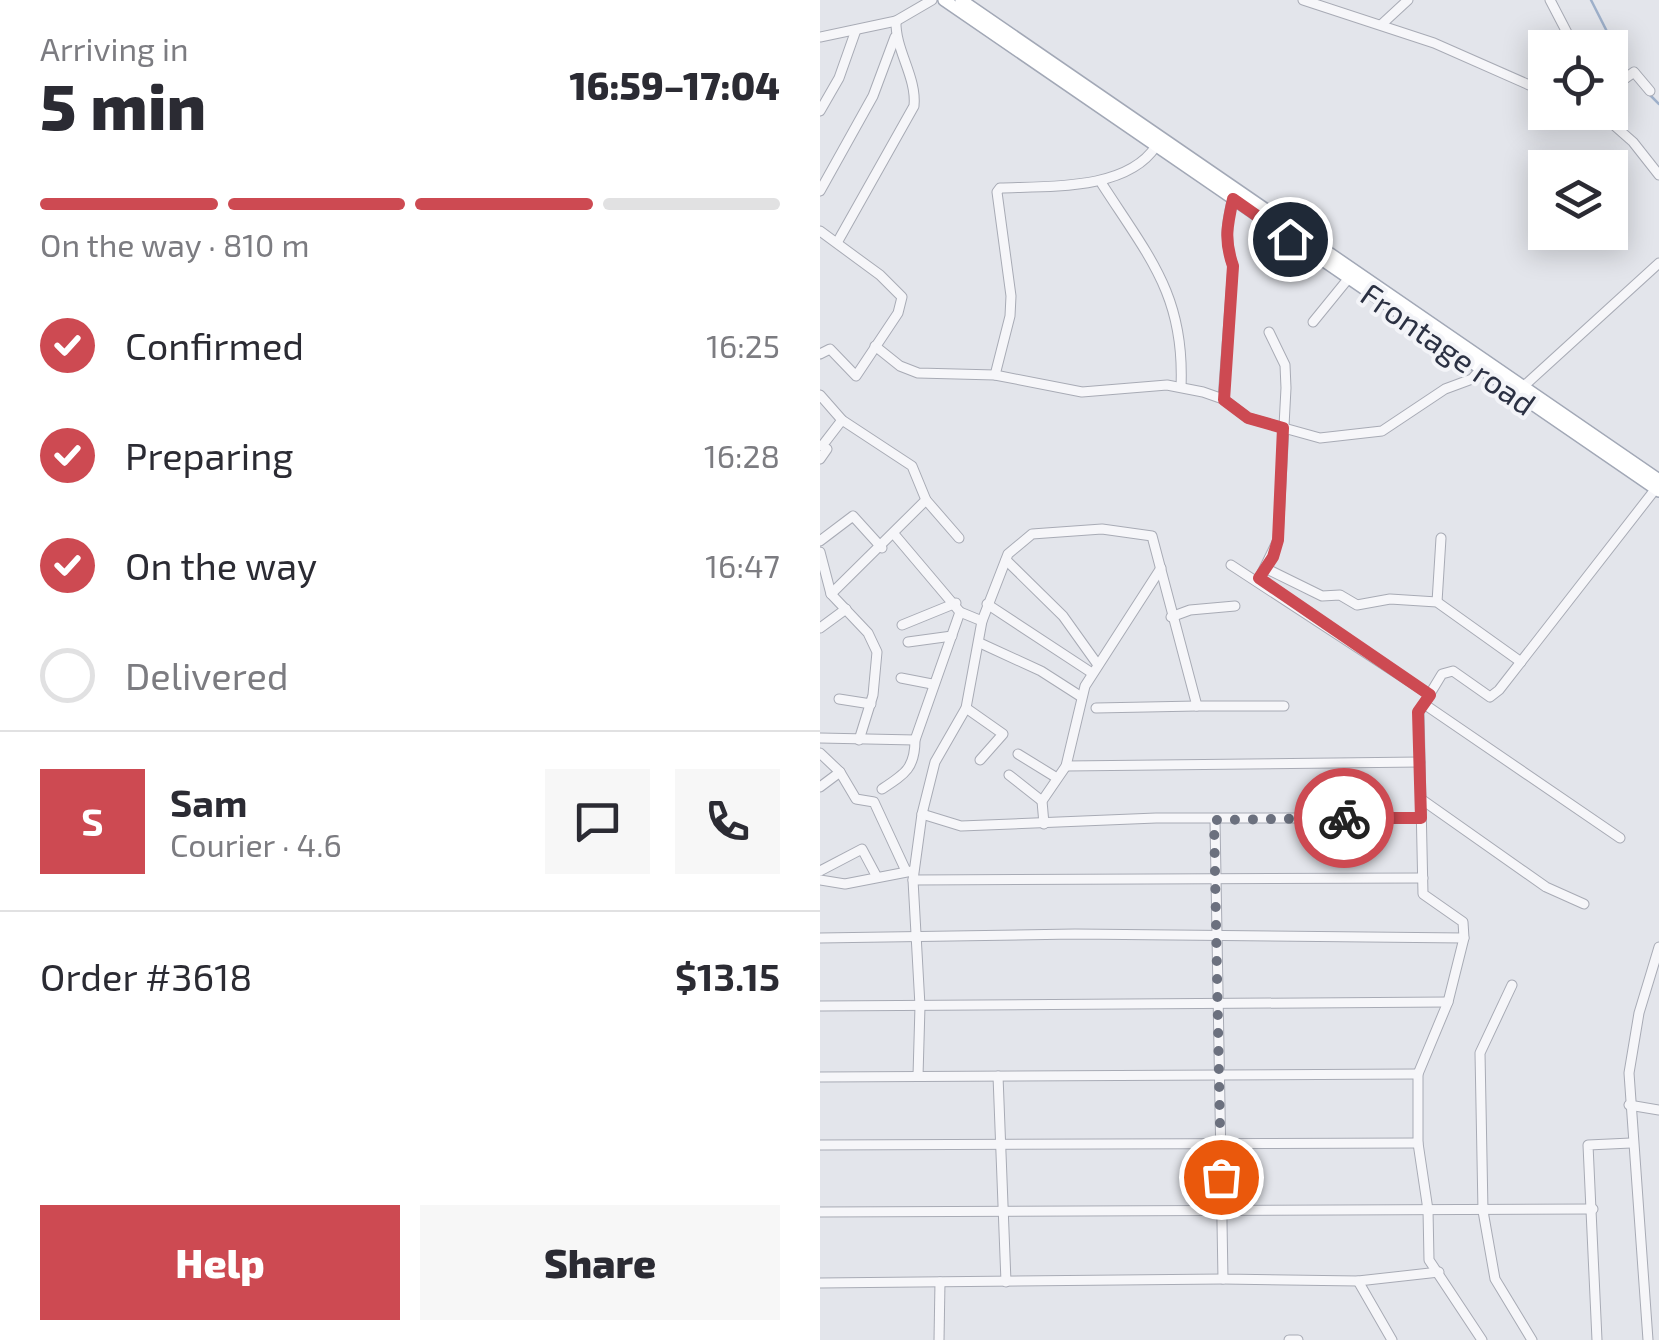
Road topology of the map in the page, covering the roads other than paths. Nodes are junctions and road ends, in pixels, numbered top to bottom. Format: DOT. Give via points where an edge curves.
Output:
graph roads {
  1 [pos="932,0"];
  2 [pos="944,0"];
  3 [pos="961,0"];
  4 [pos="1303,0"];
  5 [pos="1408,0"];
  6 [pos="1550,0"];
  7 [pos="896,21"];
  8 [pos="1382,24"];
  9 [pos="856,30"];
  10 [pos="1565,30"];
  11 [pos="895,36"];
  12 [pos="820,37"];
  13 [pos="1628,76"];
  14 [pos="1528,85"];
  15 [pos="1650,92"];
  16 [pos="820,111"];
  17 [pos="1620,130"];
  18 [pos="1156,146"];
  19 [pos="1659,175"];
  20 [pos="1102,184"];
  21 [pos="820,191"];
  22 [pos="1235,194"];
  23 [pos="820,231"];
  24 [pos="838,242"];
  25 [pos="1659,264"];
  26 [pos="1348,278"];
  27 [pos="1313,322"];
  28 [pos="1268,332"];
  29 [pos="876,346"];
  30 [pos="820,354"];
  31 [pos="1480,370"];
  32 [pos="995,375"];
  33 [pos="1524,386"];
  34 [pos="1181,388"];
  35 [pos="820,395"];
  36 [pos="1224,400"];
  37 [pos="842,420"];
  38 [pos="1283,428"];
  39 [pos="820,458"];
  40 [pos="1658,486"];
  41 [pos="926,500"];
  42 [pos="894,534"];
  43 [pos="959,538"];
  44 [pos="1441,538"];
  45 [pos="820,541"];
  46 [pos="882,548"];
  47 [pos="820,552"];
  48 [pos="1006,560"];
  49 [pos="1231,564"];
  50 [pos="1162,568"];
  51 [pos="1267,569"];
  52 [pos="1259,578"];
  53 [pos="831,594"];
  54 [pos="1437,602"];
  55 [pos="987,604"];
  56 [pos="1235,606"];
  57 [pos="958,608"];
  58 [pos="846,609"];
  59 [pos="1171,616"];
  60 [pos="982,621"];
  61 [pos="902,625"];
  62 [pos="820,628"];
  63 [pos="952,636"];
  64 [pos="908,642"];
  65 [pos="980,644"];
  66 [pos="1521,662"];
  67 [pos="1095,669"];
  68 [pos="901,678"];
  69 [pos="932,684"];
  70 [pos="1080,696"];
  71 [pos="839,698"];
  72 [pos="1427,699"];
  73 [pos="870,704"];
  74 [pos="1197,706"];
  75 [pos="1284,706"];
  76 [pos="966,708"];
  77 [pos="1096,708"];
  78 [pos="820,738"];
  79 [pos="859,740"];
  80 [pos="914,740"];
  81 [pos="820,753"];
  82 [pos="1018,754"];
  83 [pos="980,760"];
  84 [pos="1420,762"];
  85 [pos="1066,766"];
  86 [pos="840,772"];
  87 [pos="1008,775"];
  88 [pos="1057,778"];
  89 [pos="820,787"];
  90 [pos="882,789"];
  91 [pos="1421,799"];
  92 [pos="1042,801"];
  93 [pos="922,814"];
  94 [pos="1421,818"];
  95 [pos="1214,820"];
  96 [pos="1044,824"];
  97 [pos="1620,838"];
  98 [pos="911,874"];
  99 [pos="822,876"];
  100 [pos="1216,876"];
  101 [pos="877,877"];
  102 [pos="1423,878"];
  103 [pos="1584,904"];
  104 [pos="1216,934"];
  105 [pos="820,938"];
  106 [pos="918,938"];
  107 [pos="1464,938"];
  108 [pos="1659,947"];
  109 [pos="1512,985"];
  110 [pos="1216,1002"];
  111 [pos="1448,1002"];
  112 [pos="820,1006"];
  113 [pos="920,1006"];
  114 [pos="1217,1072"];
  115 [pos="1418,1074"];
  116 [pos="918,1076"];
  117 [pos="998,1076"];
  118 [pos="820,1077"];
  119 [pos="1629,1106"];
  120 [pos="1659,1110"];
  121 [pos="998,1143"];
  122 [pos="1219,1143"];
  123 [pos="1631,1143"];
  124 [pos="1418,1144"];
  125 [pos="820,1146"];
  126 [pos="1000,1210"];
  127 [pos="1223,1210"];
  128 [pos="1428,1210"];
  129 [pos="1593,1210"];
  130 [pos="1482,1211"];
  131 [pos="820,1212"];
  132 [pos="1438,1272"];
  133 [pos="1223,1279"];
  134 [pos="1358,1281"];
  135 [pos="940,1282"];
  136 [pos="1006,1282"];
  137 [pos="820,1283"];
  138 [pos="939,1340"];
  139 [pos="1289,1340"];
  140 [pos="1298,1340"];
  141 [pos="1392,1340"];
  142 [pos="1482,1340"];
  143 [pos="1532,1340"];
  144 [pos="1597,1340"];
  145 [pos="1648,1340"];
  1 -- 7 [label="street"];
  2 -- 18 [label="main road, Frontage road"];
  3 -- 22 [label="main road"];
  4 -- 8 [label="street"];
  5 -- 8 [label="street"];
  6 -- 10 [label="street"];
  7 -- 9 [label="street"];
  7 -- 11 [label="street"];
  8 -- 14 [label="street"];
  9 -- 12 [label="street"];
  9 -- 16 [label="street"];
  11 -- 21 [label="street" via="873,96"];
  11 -- 24 [label="street" via="914,106"];
  13 -- 15 [label="street" via="1634,72"];
  17 -- 19 [label="street"];
  18 -- 20 [label="street"];
  18 -- 22 [label="main road, Frontage road"];
  20 -- 32 [label="street" via="997,192 1011,296"];
  20 -- 34 [label="street" via="1142,242 1178,315"];
  22 -- 26 [label="main road, Frontage road"];
  22 -- 33 [label="main road"];
  22 -- 36 [label="street" via="1224,248 1233,266"];
  23 -- 24 [label="street"];
  24 -- 29 [label="street" via="902,298"];
  25 -- 33 [label="street"];
  26 -- 27 [label="street"];
  26 -- 31 [label="main road, Frontage road"];
  28 -- 38 [label="street" via="1285,365"];
  29 -- 30 [label="street" via="856,376 830,350"];
  29 -- 32 [label="street" via="918,373"];
  31 -- 38 [label="street" via="1382,431 1320,438"];
  31 -- 40 [label="main road, Frontage road"];
  32 -- 34 [label="street" via="1082,392"];
  33 -- 40 [label="main road"];
  34 -- 36 [label="street"];
  35 -- 37 [label="street"];
  36 -- 38 [label="street" via="1248,418"];
  37 -- 39 [label="street"];
  37 -- 41 [label="street" via="912,466"];
  38 -- 51 [label="street" via="1278,540"];
  40 -- 66 [label="street"];
  41 -- 42 [label="street"];
  41 -- 43 [label="street"];
  42 -- 46 [label="street"];
  42 -- 57 [label="street"];
  44 -- 54 [label="street"];
  45 -- 46 [label="street" via="853,516"];
  46 -- 53 [label="street"];
  47 -- 53 [label="street"];
  48 -- 50 [label="street" via="1032,534 1102,529 1152,536"];
  48 -- 55 [label="street"];
  48 -- 67 [label="street" via="1063,616"];
  49 -- 52 [label="street"];
  50 -- 59 [label="street"];
  50 -- 67 [label="street"];
  51 -- 52 [label="street"];
  51 -- 54 [label="street" via="1357,605"];
  52 -- 72 [label="street"];
  53 -- 58 [label="street"];
  54 -- 66 [label="street"];
  55 -- 60 [label="street"];
  55 -- 67 [label="street"];
  56 -- 59 [label="street"];
  57 -- 60 [label="street"];
  57 -- 61 [label="street"];
  57 -- 63 [label="street"];
  58 -- 62 [label="street"];
  58 -- 73 [label="street" via="877,652"];
  59 -- 74 [label="street"];
  60 -- 65 [label="street"];
  63 -- 64 [label="street"];
  63 -- 69 [label="street"];
  65 -- 70 [label="street"];
  65 -- 76 [label="street"];
  66 -- 72 [label="street" via="1490,697 1452,671 1442,674"];
  67 -- 70 [label="street"];
  68 -- 69 [label="street"];
  69 -- 80 [label="street"];
  70 -- 85 [label="street"];
  71 -- 73 [label="street"];
  72 -- 84 [label="street" via="1418,712"];
  72 -- 97 [label="street"];
  73 -- 79 [label="street"];
  74 -- 75 [label="street"];
  74 -- 77 [label="street"];
  76 -- 83 [label="street" via="1004,734"];
  76 -- 93 [label="street" via="935,762"];
  78 -- 79 [label="street"];
  79 -- 80 [label="street"];
  80 -- 90 [label="street" via="910,770"];
  81 -- 86 [label="street"];
  82 -- 88 [label="street"];
  84 -- 85 [label="street"];
  84 -- 91 [label="street"];
  85 -- 88 [label="street"];
  86 -- 89 [label="street"];
  86 -- 98 [label="street" via="856,799 874,802"];
  87 -- 92 [label="street"];
  88 -- 92 [label="street"];
  91 -- 94 [label="street"];
  91 -- 103 [label="street" via="1546,886"];
  92 -- 96 [label="street"];
  93 -- 96 [label="street" via="960,826"];
  93 -- 98 [label="street"];
  94 -- 95 [label="street"];
  94 -- 102 [label="street"];
  95 -- 96 [label="street"];
  95 -- 100 [label="street"];
  98 -- 100 [label="street"];
  98 -- 101 [label="street"];
  98 -- 106 [label="street"];
  99 -- 101 [label="street" via="846,884"];
  99 -- 101 [label="street" via="862,850"];
  100 -- 102 [label="street"];
  100 -- 104 [label="street"];
  102 -- 107 [label="street" via="1423,894 1462,922"];
  104 -- 106 [label="street"];
  104 -- 107 [label="street"];
  104 -- 110 [label="street"];
  105 -- 106 [label="street"];
  106 -- 113 [label="street"];
  107 -- 111 [label="street"];
  108 -- 119 [label="street" via="1638,1013"];
  109 -- 130 [label="street" via="1480,1053"];
  110 -- 111 [label="street"];
  110 -- 113 [label="street"];
  110 -- 114 [label="street"];
  111 -- 115 [label="street"];
  112 -- 113 [label="street"];
  113 -- 116 [label="street"];
  114 -- 115 [label="street"];
  114 -- 117 [label="street"];
  114 -- 122 [label="street"];
  115 -- 124 [label="street"];
  116 -- 117 [label="street"];
  116 -- 118 [label="street"];
  117 -- 121 [label="street"];
  119 -- 120 [label="street"];
  119 -- 123 [label="street"];
  121 -- 122 [label="street"];
  121 -- 125 [label="street"];
  121 -- 126 [label="street"];
  122 -- 124 [label="street"];
  122 -- 127 [label="street"];
  123 -- 129 [label="street" via="1588,1145"];
  123 -- 145 [label="street"];
  124 -- 128 [label="street"];
  126 -- 127 [label="street"];
  126 -- 131 [label="street"];
  126 -- 136 [label="street"];
  127 -- 128 [label="street"];
  127 -- 133 [label="street"];
  128 -- 130 [label="street"];
  128 -- 132 [label="street" via="1428,1260"];
  129 -- 130 [label="street"];
  129 -- 144 [label="street"];
  130 -- 143 [label="street" via="1496,1279"];
  132 -- 134 [label="street"];
  132 -- 142 [label="street"];
  133 -- 134 [label="street"];
  133 -- 136 [label="street"];
  134 -- 141 [label="street"];
  135 -- 136 [label="street"];
  135 -- 137 [label="street"];
  135 -- 138 [label="street"];
  139 -- 140 [label="street"];
}
